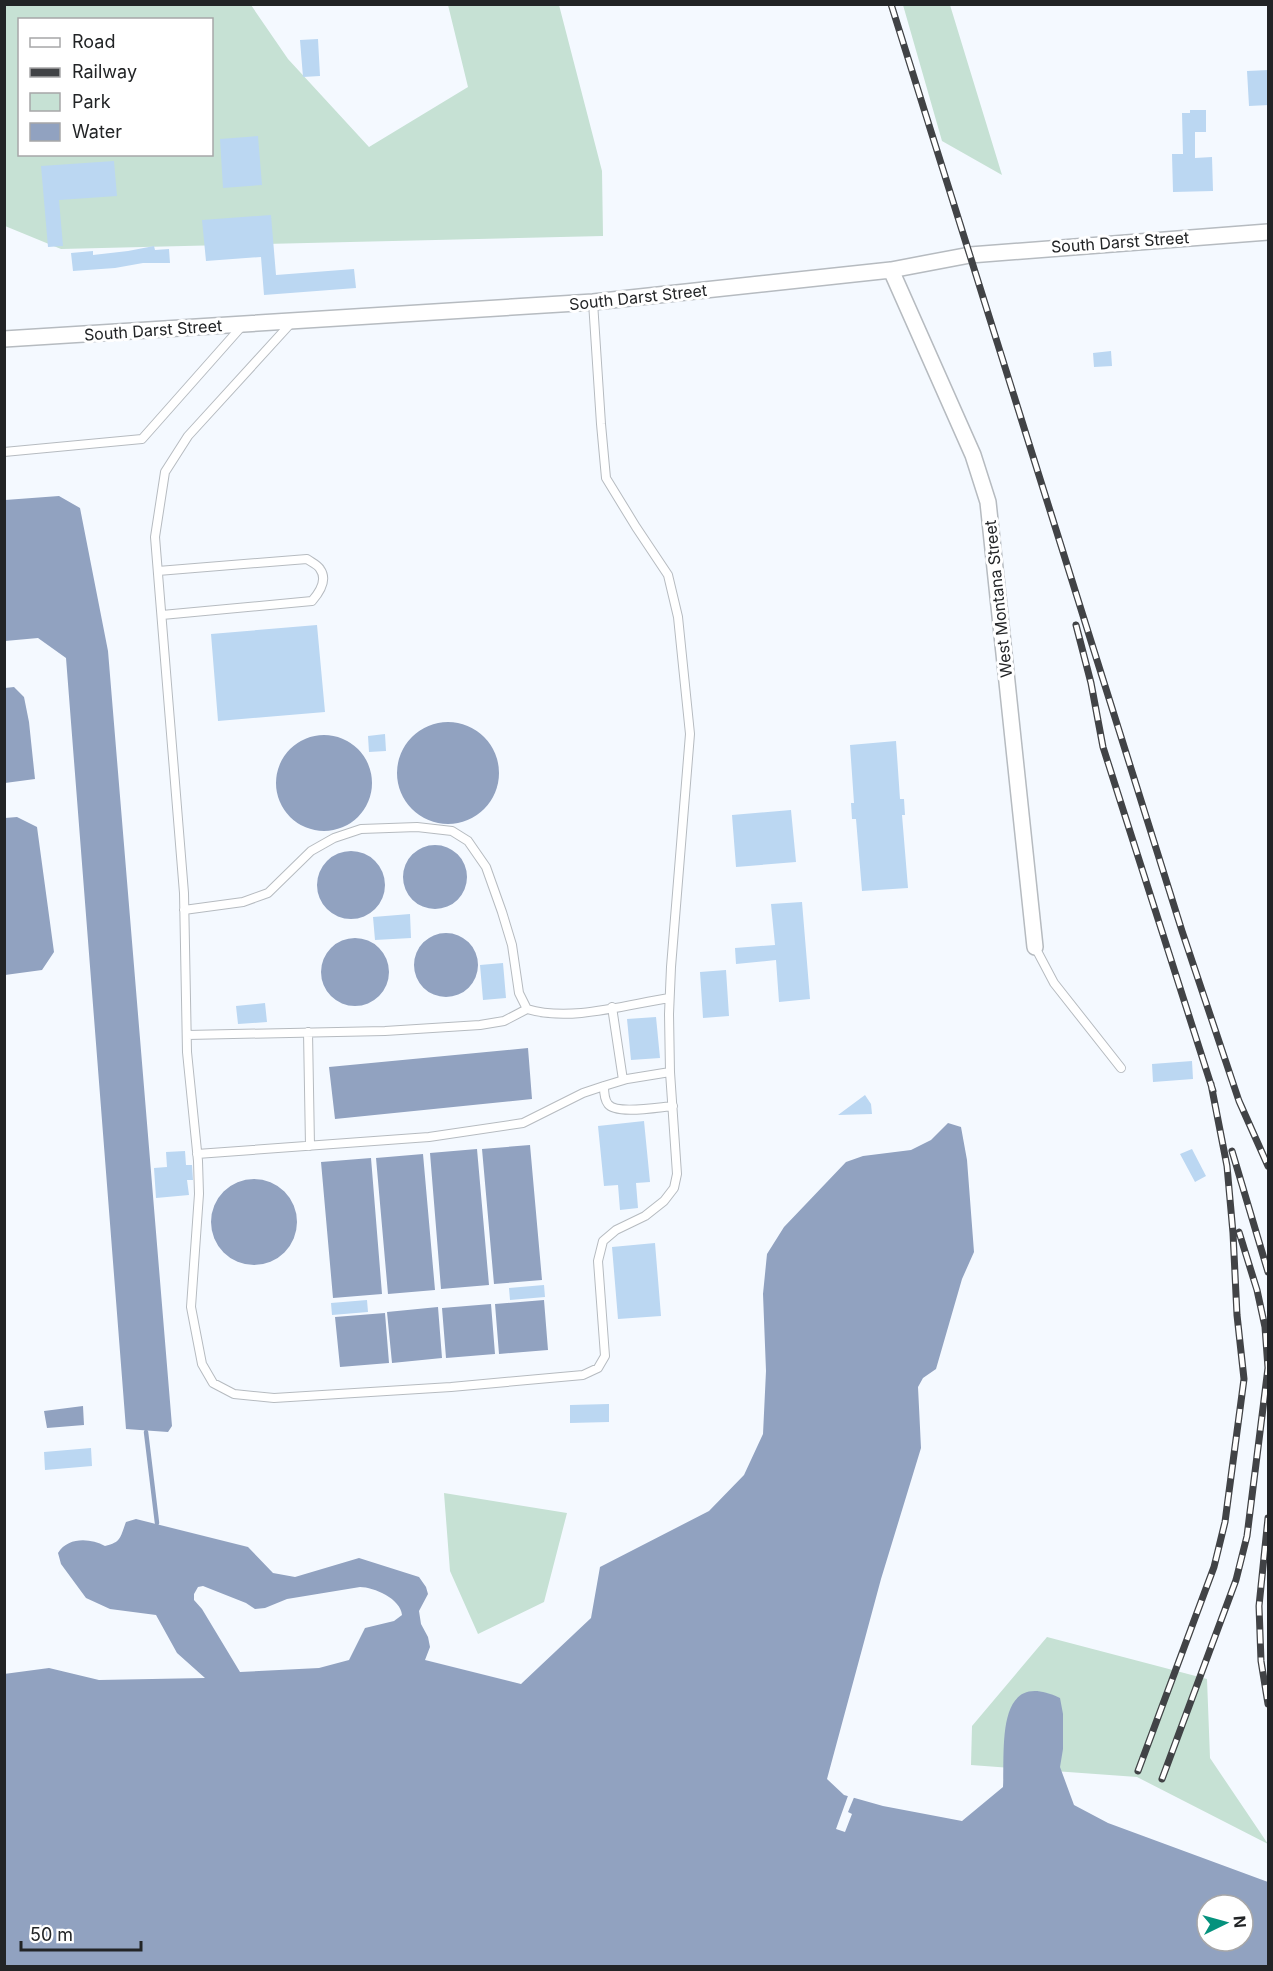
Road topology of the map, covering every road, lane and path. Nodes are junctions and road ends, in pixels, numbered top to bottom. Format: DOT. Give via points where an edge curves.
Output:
graph roads {
  1 [pos="1269,232"];
  2 [pos="891,270"];
  3 [pos="593,302"];
  4 [pos="293,321"];
  5 [pos="244,324"];
  6 [pos="4,339"];
  7 [pos="4,452"];
  8 [pos="158,571"];
  9 [pos="162,615"];
  10 [pos="184,910"];
  11 [pos="1035,947"];
  12 [pos="669,998"];
  13 [pos="612,1007"];
  14 [pos="527,1009"];
  15 [pos="308,1032"];
  16 [pos="186,1035"];
  17 [pos="1120,1068"];
  18 [pos="670,1072"];
  19 [pos="623,1080"];
  20 [pos="604,1086"];
  21 [pos="673,1106"];
  22 [pos="310,1146"];
  23 [pos="197,1154"];
  1 -- 2 [label="street, South Darst Street" via="970,255"];
  2 -- 3 [label="street, South Darst Street"];
  2 -- 11 [label="street, West Montana Street" via="974,455 988,502"];
  3 -- 4 [label="street, South Darst Street"];
  3 -- 12 [label="lane" via="606,478 668,575 678,617 690,734"];
  4 -- 5 [label="street, South Darst Street"];
  4 -- 8 [label="lane" via="188,436 165,472 156,537"];
  5 -- 6 [label="street, South Darst Street"];
  5 -- 7 [label="lane" via="142,439"];
  8 -- 9 [label="lane"];
  8 -- 9 [label="lane" via="307,559 320,568 323,580 312,601"];
  9 -- 10 [label="lane"];
  10 -- 14 [label="lane" via="243,902 268,893 311,851 362,829 417,826 452,831 468,841 486,867 512,945 519,993"];
  10 -- 16 [label="lane"];
  11 -- 17 [label="lane" via="1054,983"];
  12 -- 13 [label="lane"];
  12 -- 18 [label="lane"];
  13 -- 14 [label="lane" via="567,1015"];
  13 -- 19 [label="lane"];
  14 -- 15 [label="lane" via="504,1021 480,1025"];
  15 -- 16 [label="lane"];
  15 -- 22 [label="lane"];
  16 -- 23 [label="lane"];
  18 -- 19 [label="lane"];
  18 -- 21 [label="lane"];
  19 -- 20 [label="lane"];
  20 -- 21 [label="lane" via="606,1102 612,1108"];
  20 -- 22 [label="lane" via="523,1123 429,1137"];
  21 -- 23 [label="lane" via="677,1156 674,1188 645,1216 603,1241 598,1261 605,1356 598,1368 583,1375 274,1398 234,1394 213,1383 202,1364 191,1307 199,1194"];
  22 -- 23 [label="lane"];
}
